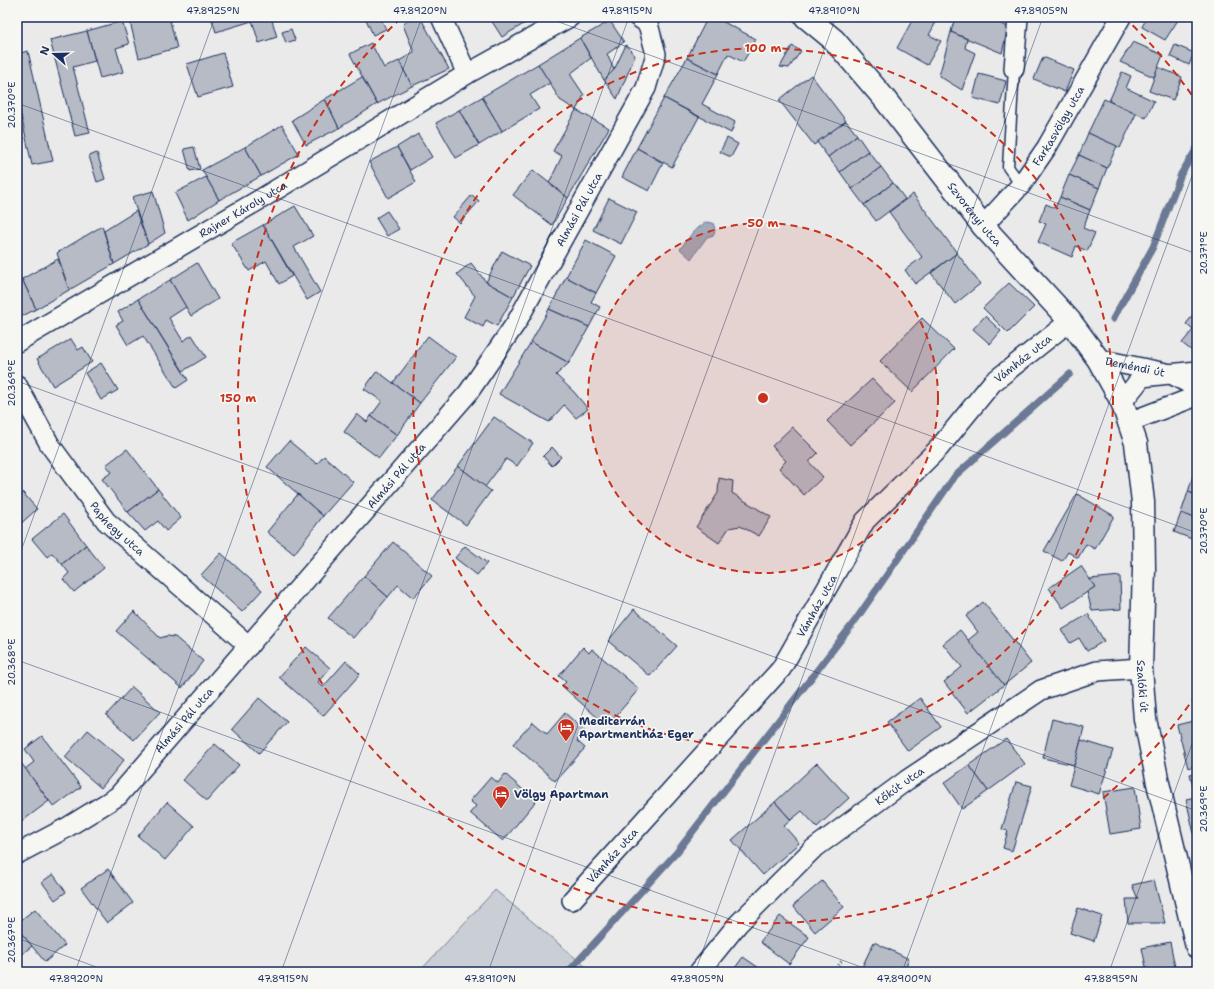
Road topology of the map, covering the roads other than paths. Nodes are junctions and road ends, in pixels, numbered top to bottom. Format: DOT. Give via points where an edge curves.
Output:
graph roads {
  1 [pos="441,17"];
  2 [pos="570,17"];
  3 [pos="638,17"];
  4 [pos="806,17"];
  5 [pos="1018,17"];
  6 [pos="1121,17"];
  7 [pos="1014,69"];
  8 [pos="467,74"];
  9 [pos="1021,185"];
  10 [pos="983,226"];
  11 [pos="1070,321"];
  12 [pos="17,342"];
  13 [pos="1098,359"];
  14 [pos="1197,371"];
  15 [pos="1171,374"];
  16 [pos="17,385"];
  17 [pos="1197,388"];
  18 [pos="1197,396"];
  19 [pos="1126,412"];
  20 [pos="249,646"];
  21 [pos="1141,668"];
  22 [pos="17,854"];
  23 [pos="572,900"];
  24 [pos="1197,946"];
  25 [pos="699,972"];
  1 -- 8 [label="street"];
  2 -- 8 [label="street, Rajner Károly utca"];
  3 -- 20 [label="street, Almási Pál utca" via="648,24 656,54 646,88 516,323 468,393"];
  4 -- 10 [label="main road, Szvorényi utca" via="834,40 883,97"];
  5 -- 7 [label="street"];
  6 -- 9 [label="street, Farkasvölgy utca" via="1047,147"];
  7 -- 9 [label="lane" via="1008,167"];
  8 -- 12 [label="street, Rajner Károly utca"];
  9 -- 10 [label="street, Farkasvölgy utca"];
  10 -- 11 [label="main road, Szvorényi utca"];
  11 -- 13 [label="main road, Szvorényi utca"];
  11 -- 23 [label="street, Vámház utca" via="992,383 939,448 865,521 781,669"];
  13 -- 15 [label="street, Deméndi út"];
  13 -- 19 [label="main road, Szvorényi utca"];
  14 -- 15 [label="street"];
  15 -- 17 [label="street, Deméndi út"];
  15 -- 19 [label="street, Deméndi út" via="1142,377"];
  16 -- 20 [label="street, Paphegy utca" via="50,445 106,521"];
  18 -- 19 [label="street"];
  19 -- 21 [label="main road, Szalóki út" via="1136,443 1143,502"];
  20 -- 22 [label="street, Almási Pál utca" via="118,796"];
  21 -- 24 [label="main road, Szalóki út" via="1145,719"];
  21 -- 25 [label="street, Kőkút utca" via="1097,671 1041,690 907,780 812,850 738,924"];
}
